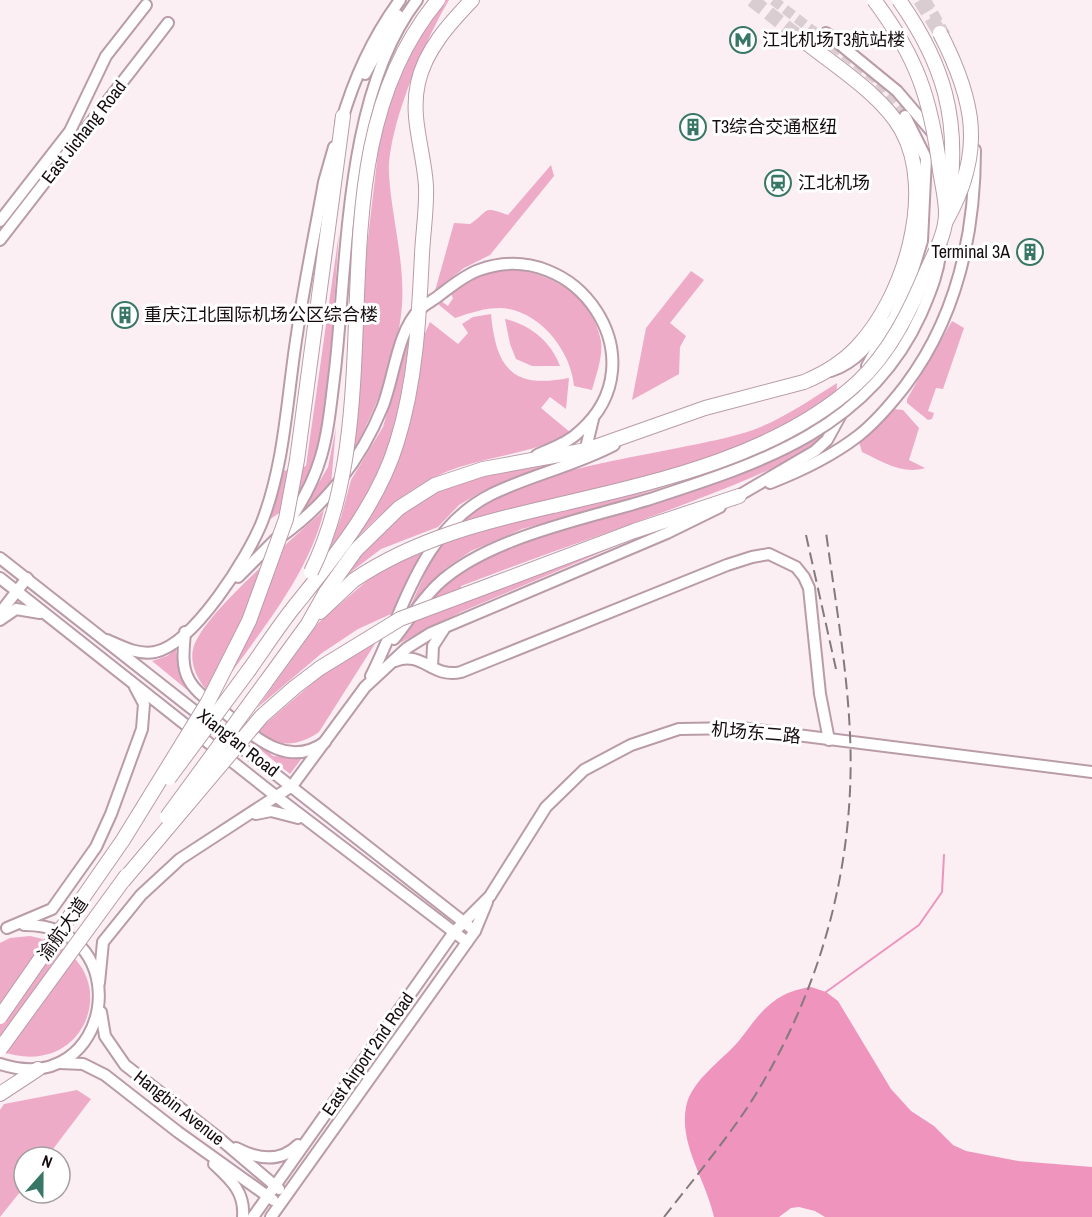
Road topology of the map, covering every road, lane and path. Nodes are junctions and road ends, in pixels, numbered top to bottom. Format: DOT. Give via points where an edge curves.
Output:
graph roads {
  1 [pos="400,0"];
  2 [pos="409,0"];
  3 [pos="417,0"];
  4 [pos="438,0"];
  5 [pos="472,0"];
  6 [pos="874,0"];
  7 [pos="899,0"];
  8 [pos="146,5"];
  9 [pos="168,23"];
  10 [pos="826,33"];
  11 [pos="940,33"];
  12 [pos="808,44"];
  13 [pos="961,69"];
  14 [pos="348,102"];
  15 [pos="343,116"];
  16 [pos="905,116"];
  17 [pos="946,218"];
  18 [pos="0,221"];
  19 [pos="969,224"];
  20 [pos="941,238"];
  21 [pos="0,240"];
  22 [pos="910,280"];
  23 [pos="420,309"];
  24 [pos="817,377"];
  25 [pos="593,418"];
  26 [pos="584,456"];
  27 [pos="522,460"];
  28 [pos="740,496"];
  29 [pos="276,540"];
  30 [pos="0,558"];
  31 [pos="24,576"];
  32 [pos="0,578"];
  33 [pos="227,587"];
  34 [pos="15,589"];
  35 [pos="0,603"];
  36 [pos="293,608"];
  37 [pos="0,613"];
  38 [pos="0,620"];
  39 [pos="54,620"];
  40 [pos="308,624"];
  41 [pos="445,628"];
  42 [pos="185,632"];
  43 [pos="107,640"];
  44 [pos="386,658"];
  45 [pos="432,667"];
  46 [pos="128,677"];
  47 [pos="331,738"];
  48 [pos="830,740"];
  49 [pos="1092,772"];
  50 [pos="292,786"];
  51 [pos="277,797"];
  52 [pos="242,820"];
  53 [pos="316,827"];
  54 [pos="123,840"];
  55 [pos="123,881"];
  56 [pos="490,896"];
  57 [pos="462,922"];
  58 [pos="3,929"];
  59 [pos="475,931"];
  60 [pos="454,932"];
  61 [pos="467,942"];
  62 [pos="99,983"];
  63 [pos="100,1002"];
  64 [pos="0,1017"];
  65 [pos="0,1049"];
  66 [pos="57,1063"];
  67 [pos="0,1064"];
  68 [pos="38,1069"];
  69 [pos="0,1094"];
  70 [pos="323,1119"];
  71 [pos="178,1132"];
  72 [pos="220,1139"];
  73 [pos="275,1186"];
  74 [pos="286,1195"];
  75 [pos="268,1196"];
  76 [pos="280,1205"];
  77 [pos="243,1217"];
  78 [pos="253,1217"];
  79 [pos="271,1217"];
  1 -- 14 [label="main road" via="374,37"];
  2 -- 14 [label="main road"];
  3 -- 29 [label="main road" via="382,62 368,104 351,210 323,455 315,479"];
  4 -- 36 [label="highway, bridge" via="403,49 372,143 346,453 336,507 322,550"];
  5 -- 23 [label="highway" via="434,46 418,81 416,126 426,186"];
  6 -- 17 [label="highway, bridge" via="899,34 919,74 932,117"];
  7 -- 17 [label="highway, bridge" via="931,52 951,116 954,156"];
  8 -- 18 [label="main road, East Jichang Road" via="106,56 70,131"];
  9 -- 21 [label="main road, East Jichang Road"];
  10 -- 19 [label="main road" via="870,67 926,122 941,148"];
  11 -- 17 [label="highway, bridge" via="969,100 972,127 964,186"];
  12 -- 24 [label="highway" via="878,102 900,128 915,166 917,190 912,236 895,287 877,321 856,349"];
  13 -- 19 [label="main road" via="975,123"];
  14 -- 15 [label="main road"];
  15 -- 33 [label="main road" via="324,182 271,493 262,522"];
  15 -- 54 [label="highway, bridge" via="286,519 235,651"];
  16 -- 22 [label="main road" via="926,158 922,241"];
  17 -- 20 [label="highway, bridge"];
  19 -- 28 [label="main road" via="950,308 918,369 888,407 832,454"];
  20 -- 40 [label="highway, bridge" via="911,308 876,360 858,382 800,425 718,461 430,539 354,580"];
  20 -- 44 [label="main road, bridge" via="938,268 915,327 896,359 873,386 816,434 729,473 515,540 475,557 438,584"];
  22 -- 24 [label="main road" via="861,353 849,365"];
  22 -- 28 [label="main road" via="827,440"];
  23 -- 25 [label="main road" via="455,283 497,264 538,266 562,277 599,312 613,349 605,398"];
  23 -- 29 [label="main road" via="404,334 382,408 355,460 328,496"];
  23 -- 36 [label="highway" via="408,401 396,446 355,527"];
  24 -- 26 [label="highway" via="661,422"];
  25 -- 26 [label="main road"];
  25 -- 27 [label="main road" via="566,442"];
  26 -- 27 [label="highway"];
  26 -- 44 [label="main road" via="491,494 450,523 426,556"];
  27 -- 40 [label="highway" via="448,480 399,508 356,550"];
  28 -- 41 [label="main road" via="667,533"];
  28 -- 55 [label="highway, bridge" via="634,531 400,619 295,687 262,716"];
  29 -- 33 [label="main road"];
  30 -- 31 [label="main road, Xiang'an Road"];
  31 -- 34 [label="main road"];
  31 -- 43 [label="main road, Xiang'an Road"];
  32 -- 34 [label="main road, Xiang'an Road"];
  33 -- 42 [label="main road"];
  34 -- 35 [label="main road"];
  34 -- 37 [label="main road"];
  34 -- 39 [label="main road, Xiang'an Road"];
  36 -- 54 [label="highway, bridge"];
  38 -- 39 [label="main road" via="11,610 21,608"];
  39 -- 46 [label="main road, Xiang'an Road"];
  40 -- 55 [label="highway, bridge"];
  41 -- 44 [label="main road"];
  41 -- 45 [label="main road" via="433,646"];
  42 -- 43 [label="main road" via="167,647 146,653"];
  42 -- 47 [label="main road" via="185,670 192,686 268,746 288,752 308,750"];
  43 -- 50 [label="main road, Xiang'an Road"];
  44 -- 45 [label="main road" via="409,657"];
  44 -- 47 [label="main road"];
  45 -- 48 [label="main road" via="448,674 475,668 728,565 769,554 796,567 809,588 820,694"];
  46 -- 51 [label="main road, Xiang'an Road"];
  46 -- 58 [label="main road" via="141,696 144,721 104,830 59,903 44,914"];
  47 -- 50 [label="main road"];
  48 -- 49 [label="main road, 机场东二路"];
  48 -- 56 [label="main road, 机场东二路" via="741,728 679,729 631,745 584,770 546,807"];
  50 -- 51 [label="main road"];
  50 -- 57 [label="main road, Xiang'an Road"];
  51 -- 52 [label="main road"];
  51 -- 53 [label="main road, Xiang'an Road"];
  52 -- 53 [label="main road" via="271,811"];
  52 -- 62 [label="main road" via="165,871 115,924 100,952"];
  53 -- 60 [label="main road, Xiang'an Road"];
  54 -- 64 [label="highway, 渝航大道, bridge"];
  55 -- 65 [label="highway, 渝航大道, bridge"];
  56 -- 57 [label="main road, East Airport 2nd Road"];
  56 -- 59 [label="main road, East Airport 2nd Road"];
  57 -- 59 [label="main road, Xiang'an Road"];
  57 -- 60 [label="main road, East Airport 2nd Road"];
  58 -- 62 [label="main road" via="34,925 68,937 87,956"];
  59 -- 61 [label="main road, East Airport 2nd Road"];
  60 -- 61 [label="main road, Xiang'an Road"];
  60 -- 70 [label="main road, East Airport 2nd Road"];
  61 -- 74 [label="main road, East Airport 2nd Road"];
  62 -- 63 [label="main road"];
  63 -- 66 [label="main road" via="87,1039"];
  63 -- 72 [label="main road, Hangbin Avenue" via="105,1036 117,1057"];
  66 -- 68 [label="main road"];
  66 -- 71 [label="main road, Hangbin Avenue" via="73,1062 94,1068"];
  67 -- 68 [label="main road"];
  68 -- 69 [label="highway"];
  70 -- 72 [label="main road" via="297,1147 281,1157 251,1155"];
  70 -- 73 [label="main road, East Airport 2nd Road"];
  71 -- 75 [label="main road, Hangbin Avenue"];
  71 -- 77 [label="main road" via="238,1188"];
  72 -- 73 [label="main road, Hangbin Avenue"];
  73 -- 74 [label="main road, Hangbin Avenue"];
  73 -- 75 [label="main road, East Airport 2nd Road"];
  74 -- 76 [label="main road, East Airport 2nd Road"];
  75 -- 76 [label="main road, Hangbin Avenue"];
  75 -- 78 [label="main road, East Airport 2nd Road"];
  76 -- 79 [label="main road, East Airport 2nd Road"];
}
